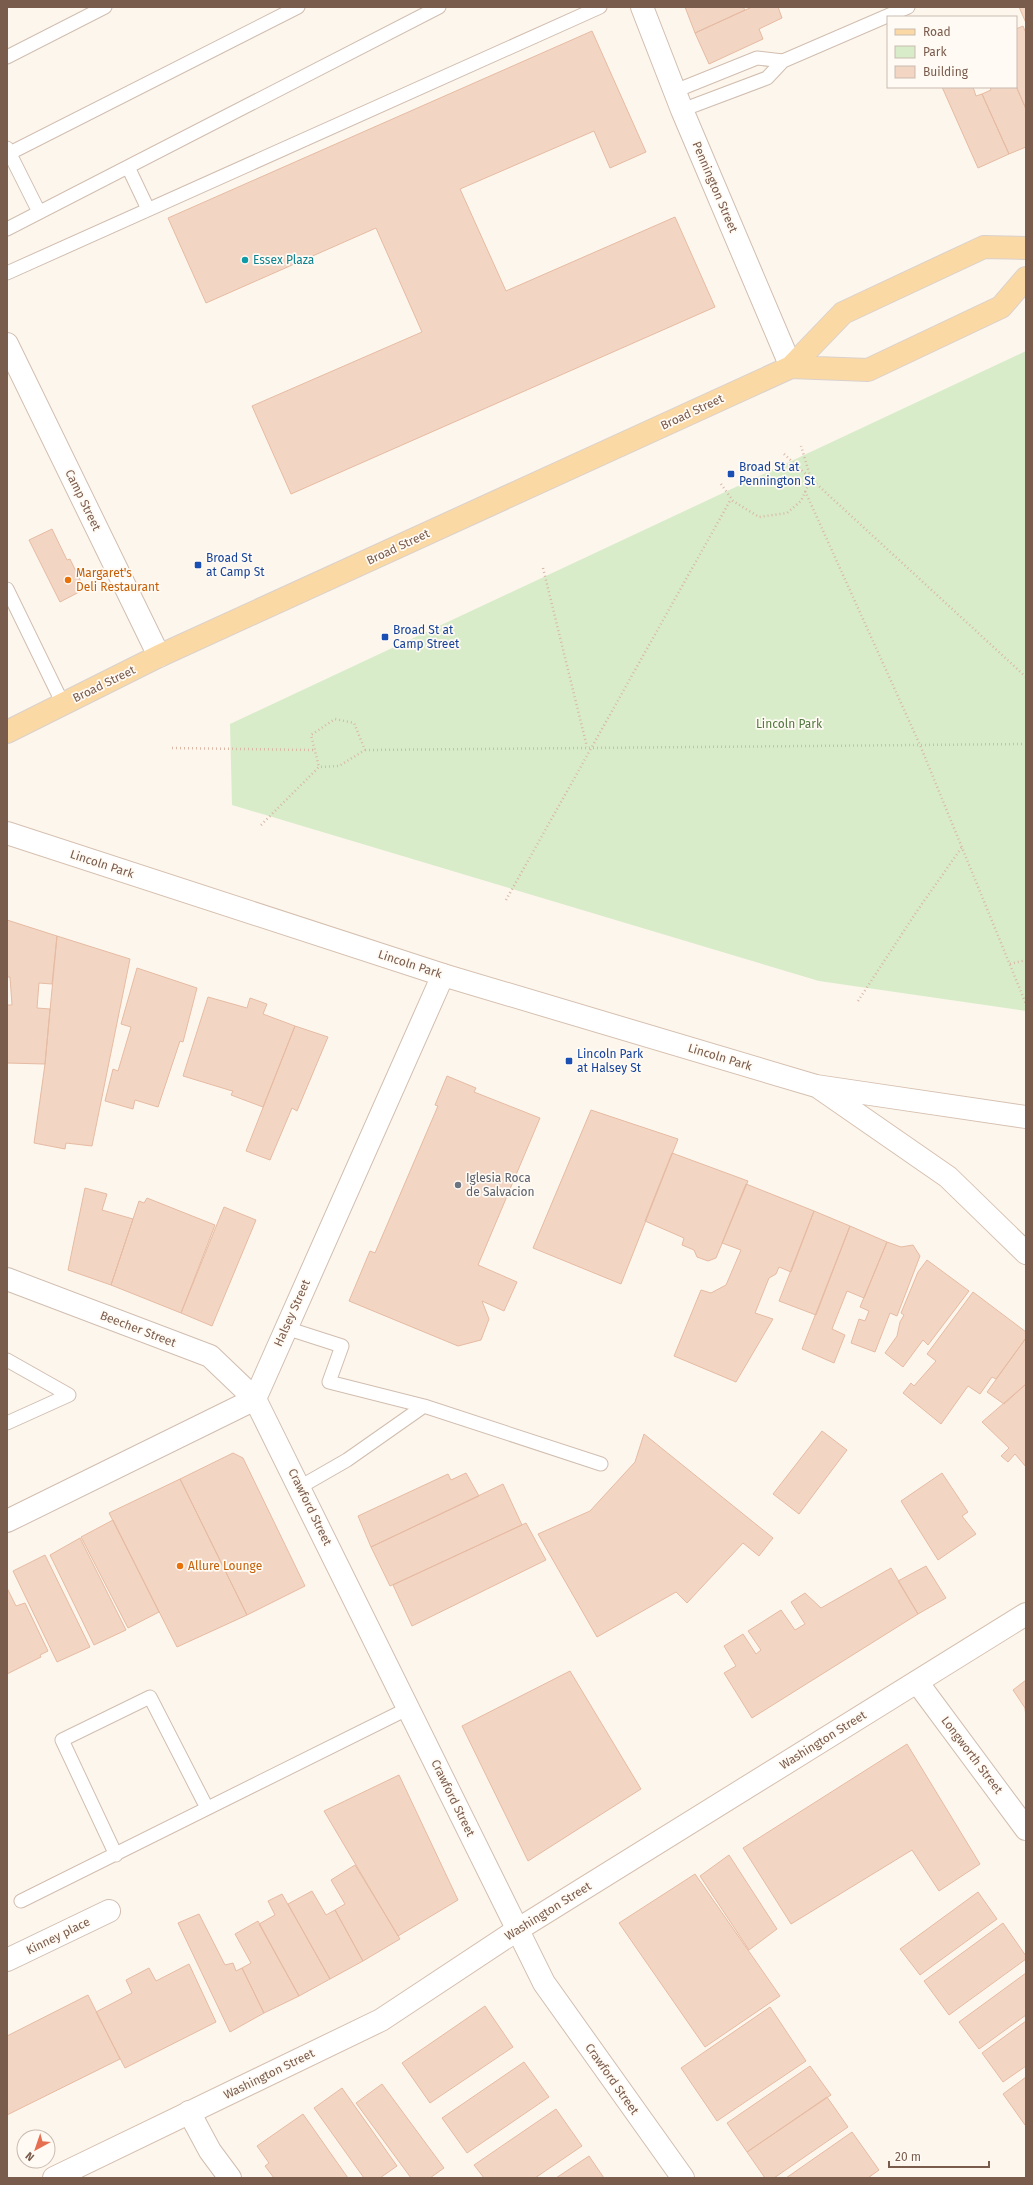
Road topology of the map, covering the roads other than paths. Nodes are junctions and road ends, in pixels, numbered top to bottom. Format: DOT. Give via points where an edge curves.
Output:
graph roads {
  1 [pos="105,7"];
  2 [pos="298,7"];
  3 [pos="440,7"];
  4 [pos="600,7"];
  5 [pos="642,7"];
  6 [pos="908,7"];
  7 [pos="887,16"];
  8 [pos="888,16"];
  9 [pos="7,57"];
  10 [pos="783,62"];
  11 [pos="678,100"];
  12 [pos="8,150"];
  13 [pos="128,167"];
  14 [pos="148,209"];
  15 [pos="39,212"];
  16 [pos="7,229"];
  17 [pos="1026,248"];
  18 [pos="7,273"];
  19 [pos="1026,278"];
  20 [pos="7,344"];
  21 [pos="791,367"];
  22 [pos="7,589"];
  23 [pos="159,656"];
  24 [pos="63,704"];
  25 [pos="7,732"];
  26 [pos="7,833"];
  27 [pos="443,975"];
  28 [pos="816,1086"];
  29 [pos="1026,1117"];
  30 [pos="1026,1253"];
  31 [pos="7,1279"];
  32 [pos="286,1328"];
  33 [pos="7,1360"];
  34 [pos="255,1399"];
  35 [pos="424,1406"];
  36 [pos="7,1423"];
  37 [pos="600,1464"];
  38 [pos="300,1487"];
  39 [pos="7,1521"];
  40 [pos="1026,1614"];
  41 [pos="917,1682"];
  42 [pos="409,1708"];
  43 [pos="207,1808"];
  44 [pos="1026,1829"];
  45 [pos="116,1855"];
  46 [pos="21,1901"];
  47 [pos="108,1911"];
  48 [pos="517,1930"];
  49 [pos="7,1960"];
  50 [pos="189,2112"];
  51 [pos="54,2178"];
  52 [pos="230,2178"];
  53 [pos="682,2178"];
  1 -- 9 [label="lane"];
  2 -- 12 [label="lane"];
  3 -- 13 [label="lane"];
  4 -- 14 [label="lane"];
  5 -- 11 [label="street, Pennington Street"];
  6 -- 8 [label="lane"];
  7 -- 10 [label="lane"];
  10 -- 11 [label="lane" via="767,78"];
  10 -- 11 [label="lane" via="757,58"];
  11 -- 21 [label="street, Pennington Street"];
  12 -- 15 [label="lane"];
  13 -- 14 [label="lane"];
  13 -- 15 [label="lane"];
  14 -- 18 [label="lane"];
  15 -- 16 [label="lane"];
  17 -- 21 [label="main road, Broad Street" via="984,247 843,313"];
  19 -- 21 [label="main road, Broad Street" via="1001,307 868,370"];
  20 -- 23 [label="street, Camp Street"];
  21 -- 23 [label="main road, Broad Street"];
  22 -- 24 [label="lane"];
  23 -- 24 [label="main road, Broad Street"];
  24 -- 25 [label="main road, Broad Street"];
  26 -- 27 [label="street, Lincoln Park"];
  27 -- 28 [label="street, Lincoln Park"];
  27 -- 32 [label="street, Halsey Street"];
  28 -- 29 [label="street, Lincoln Park"];
  28 -- 30 [label="street, Lincoln Park" via="948,1177"];
  31 -- 34 [label="street, Beecher Street" via="210,1356"];
  32 -- 34 [label="street, Halsey Street"];
  32 -- 35 [label="lane" via="342,1346 329,1382"];
  33 -- 36 [label="lane" via="69,1395"];
  34 -- 38 [label="street, Crawford Street"];
  34 -- 39 [label="street"];
  35 -- 37 [label="lane"];
  35 -- 38 [label="lane" via="347,1460"];
  38 -- 42 [label="street, Crawford Street"];
  40 -- 41 [label="street, Washington Street"];
  41 -- 44 [label="street, Longworth Street"];
  41 -- 48 [label="street, Washington Street"];
  42 -- 43 [label="lane"];
  42 -- 48 [label="street, Crawford Street"];
  43 -- 45 [label="lane"];
  43 -- 45 [label="lane" via="150,1697 62,1740"];
  45 -- 46 [label="lane"];
  47 -- 49 [label="street, Kinney place"];
  48 -- 50 [label="street, Washington Street" via="381,2020"];
  48 -- 53 [label="street, Crawford Street" via="544,1983"];
  50 -- 51 [label="street, Washington Street"];
  50 -- 52 [label="street" via="210,2151"];
}
